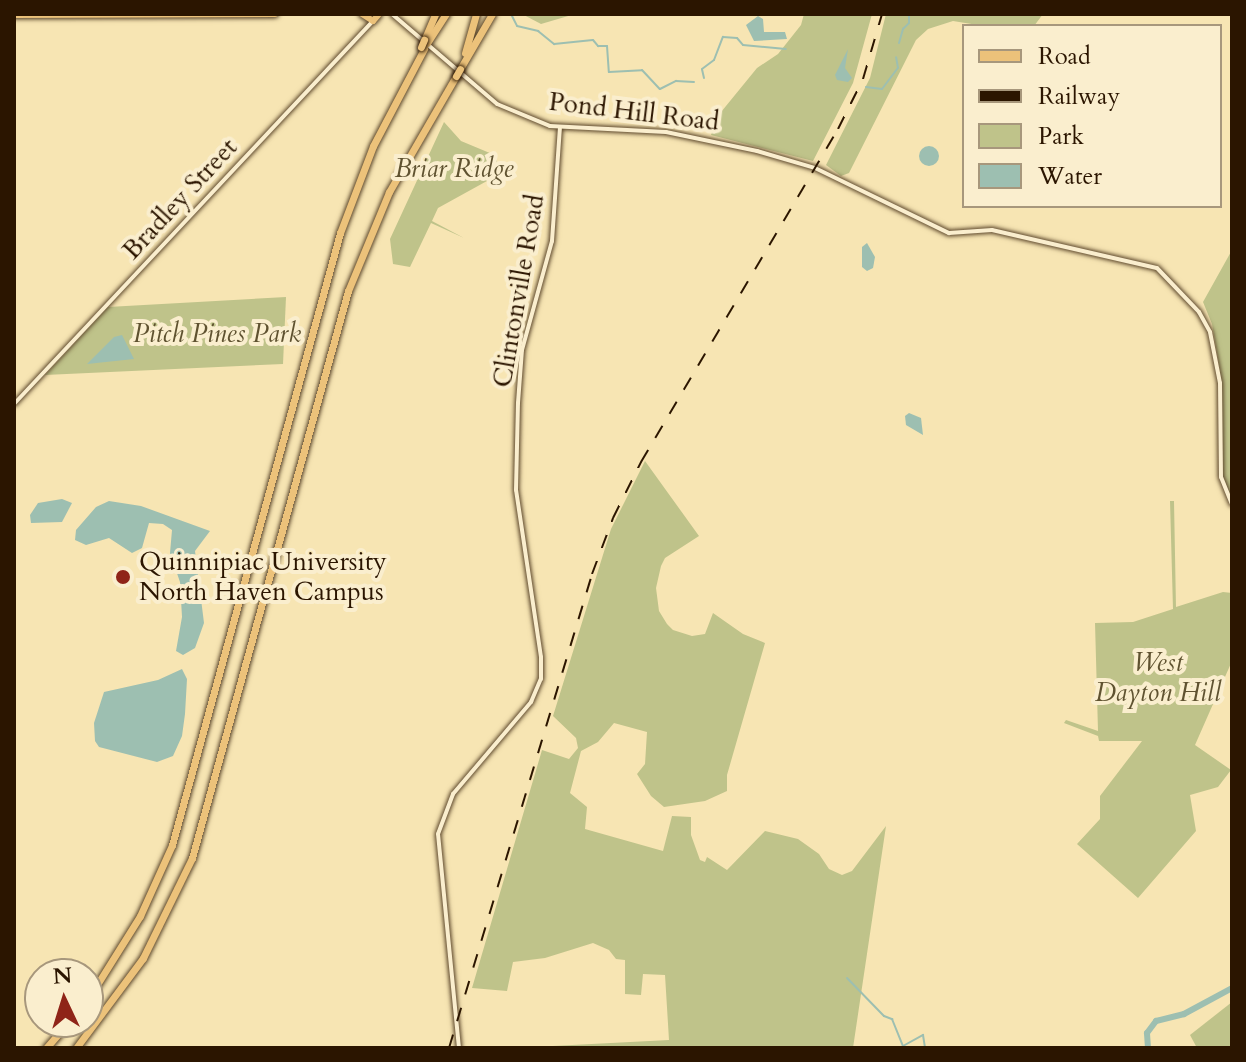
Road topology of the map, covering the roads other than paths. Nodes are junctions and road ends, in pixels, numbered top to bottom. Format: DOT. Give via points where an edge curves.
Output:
graph roads {
  1 [pos="275,14"];
  2 [pos="362,14"];
  3 [pos="379,14"];
  4 [pos="392,14"];
  5 [pos="435,14"];
  6 [pos="446,14"];
  7 [pos="476,14"];
  8 [pos="492,14"];
  9 [pos="14,15"];
  10 [pos="373,21"];
  11 [pos="424,45"];
  12 [pos="459,71"];
  13 [pos="560,128"];
  14 [pos="14,404"];
  15 [pos="1232,504"];
  16 [pos="104,973"];
  17 [pos="76,1048"];
  18 [pos="459,1048"];
  1 -- 9 [label="main road"];
  2 -- 10 [label="main road"];
  3 -- 10 [label="main road"];
  4 -- 13 [label="street, Pond Hill Road" via="500,105"];
  5 -- 11 [label="highway"];
  6 -- 11 [label="highway"];
  7 -- 12 [label="highway"];
  8 -- 12 [label="highway"];
  10 -- 14 [label="street, Bradley Street"];
  11 -- 16 [label="highway" via="377,137 340,233 172,845 140,916"];
  12 -- 17 [label="highway" via="389,192 352,280 187,872 135,971"];
  13 -- 15 [label="street, Pond Hill Road" via="660,131 757,151 815,168 945,231 985,230 1157,268 1202,316 1214,344 1220,383 1220,471"];
  13 -- 18 [label="street, Clintonville Road" via="552,241 522,350 517,414 516,495 541,679 531,702 453,794 438,833"];
}
